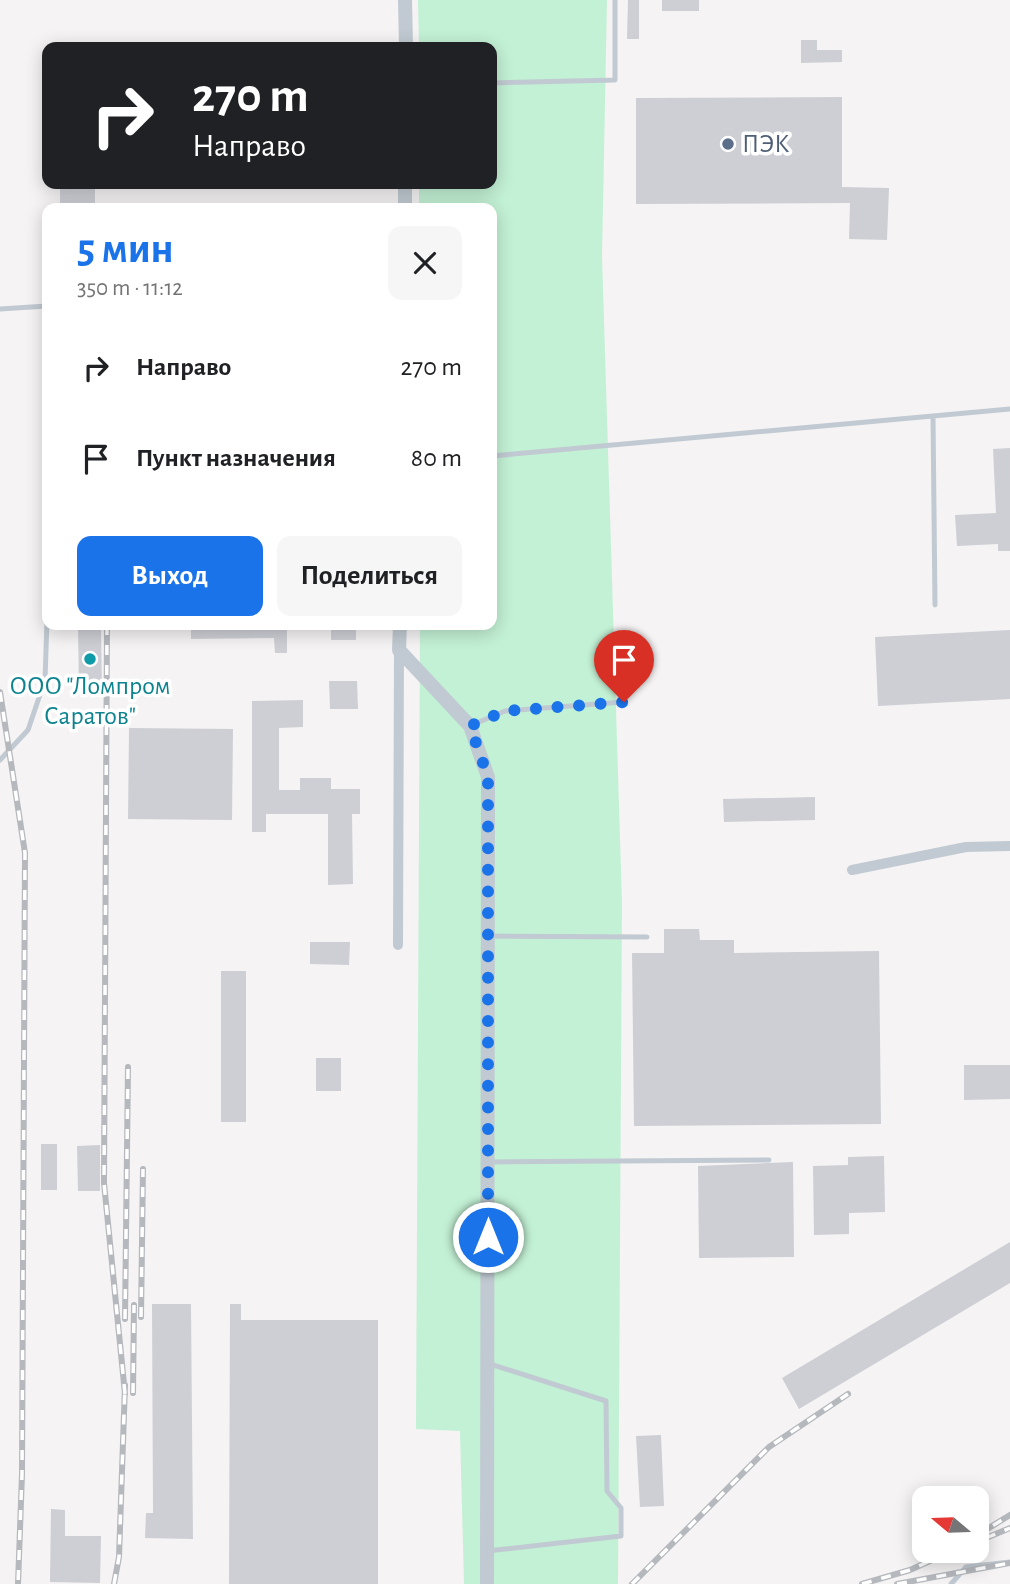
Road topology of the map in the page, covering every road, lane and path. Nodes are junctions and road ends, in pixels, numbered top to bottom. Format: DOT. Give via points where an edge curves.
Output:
graph roads {
  1 [pos="405,0"];
  2 [pos="615,0"];
  3 [pos="406,42"];
  4 [pos="497,83"];
  5 [pos="42,306"];
  6 [pos="0,309"];
  7 [pos="1010,409"];
  8 [pos="933,416"];
  9 [pos="497,456"];
  10 [pos="935,605"];
  11 [pos="47,630"];
  12 [pos="400,630"];
  13 [pos="399,650"];
  14 [pos="624,702"];
  15 [pos="470,726"];
  16 [pos="0,760"];
  17 [pos="1010,846"];
  18 [pos="852,870"];
  19 [pos="488,936"];
  20 [pos="648,937"];
  21 [pos="398,945"];
  22 [pos="769,1160"];
  23 [pos="489,1162"];
  24 [pos="487,1363"];
  25 [pos="487,1551"];
  26 [pos="1010,1562"];
  27 [pos="487,1584"];
  28 [pos="951,1584"];
  1 -- 3 [label="street"];
  2 -- 4 [label="lane" via="615,80"];
  5 -- 6 [label="lane"];
  7 -- 8 [label="lane"];
  8 -- 9 [label="lane"];
  8 -- 10 [label="lane"];
  11 -- 16 [label="lane" via="45,680 33,718"];
  12 -- 13 [label="street"];
  13 -- 15 [label="street"];
  13 -- 21 [label="street"];
  14 -- 15 [label="lane" via="505,711"];
  15 -- 19 [label="street" via="488,777"];
  17 -- 18 [label="street" via="966,847"];
  19 -- 20 [label="lane"];
  19 -- 23 [label="street"];
  22 -- 23 [label="lane"];
  23 -- 24 [label="street"];
  24 -- 25 [label="street"];
  24 -- 25 [label="lane" via="606,1401 607,1491 622,1514 621,1536"];
  25 -- 27 [label="street"];
  26 -- 28 [label="lane" via="966,1567"];
}
